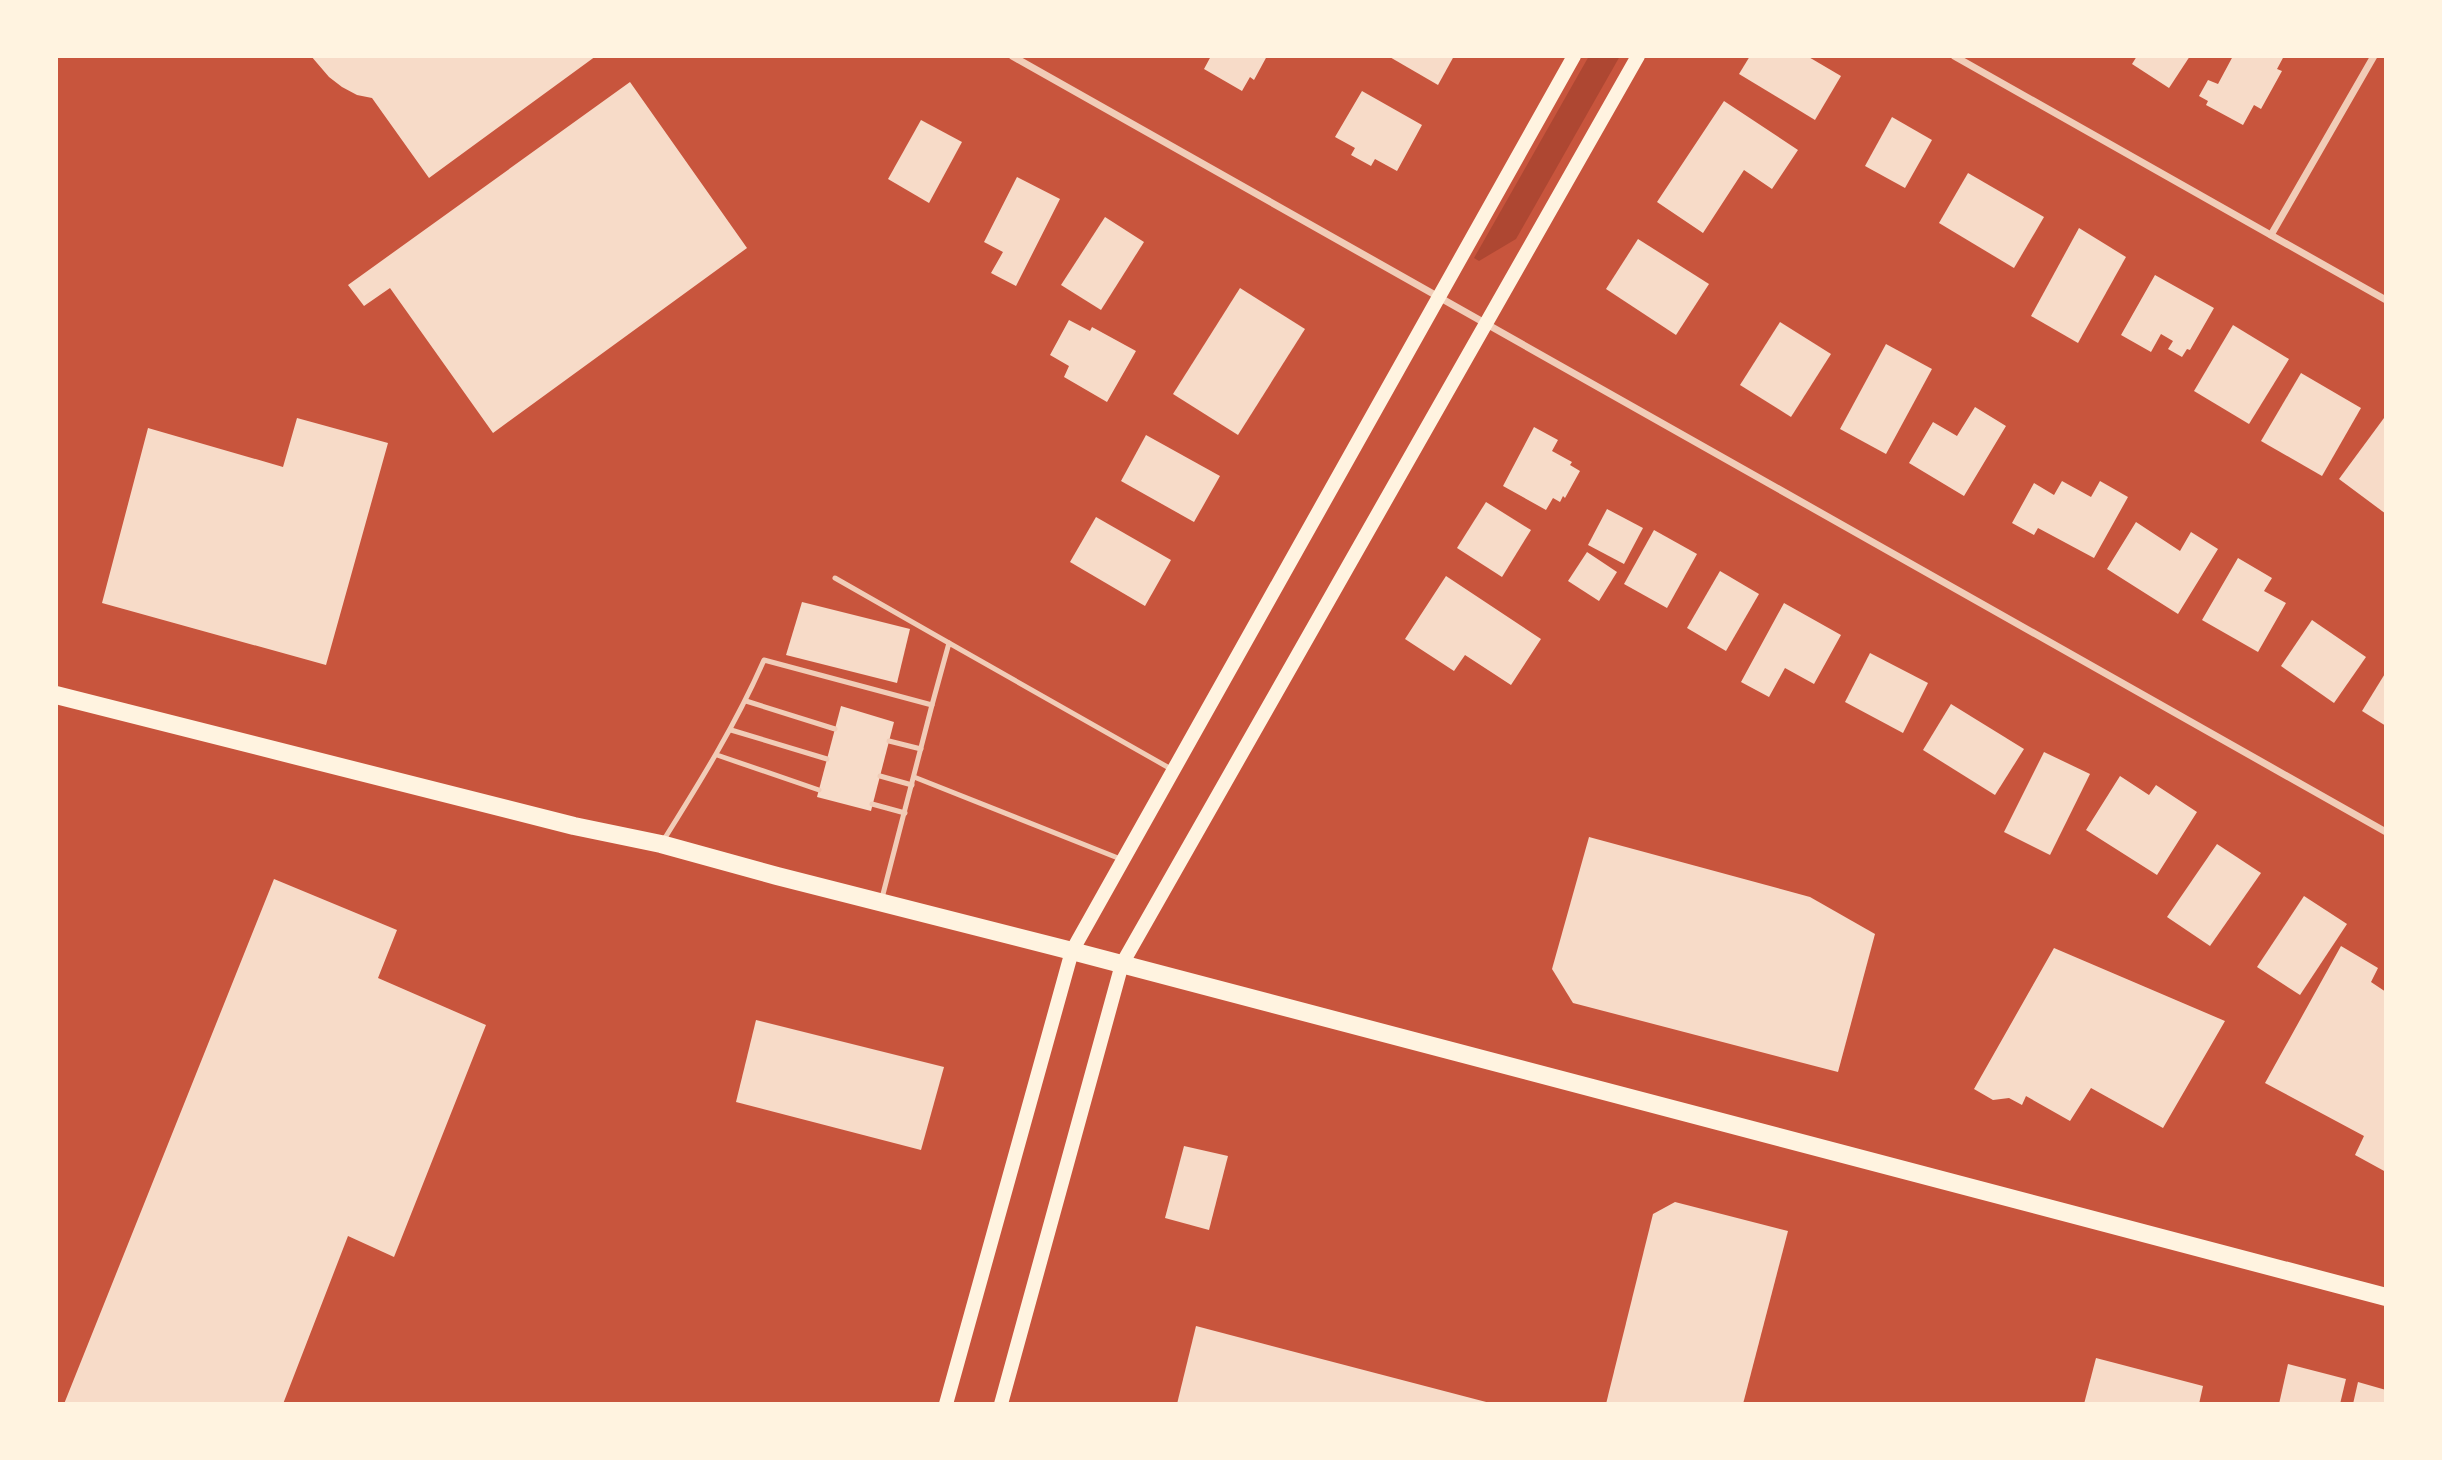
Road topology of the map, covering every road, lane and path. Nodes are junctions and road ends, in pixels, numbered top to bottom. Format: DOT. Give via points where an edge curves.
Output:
graph roads {
  1 [pos="1012,56"];
  2 [pos="1574,56"];
  3 [pos="1638,56"];
  4 [pos="1954,56"];
  5 [pos="2374,56"];
  6 [pos="2271,235"];
  7 [pos="1439,297"];
  8 [pos="2386,300"];
  9 [pos="1486,324"];
  10 [pos="835,578"];
  11 [pos="949,643"];
  12 [pos="56,695"];
  13 [pos="746,701"];
  14 [pos="932,705"];
  15 [pos="835,729"];
  16 [pos="731,730"];
  17 [pos="889,741"];
  18 [pos="920,749"];
  19 [pos="717,755"];
  20 [pos="827,759"];
  21 [pos="1173,770"];
  22 [pos="880,776"];
  23 [pos="914,777"];
  24 [pos="912,785"];
  25 [pos="819,790"];
  26 [pos="872,804"];
  27 [pos="905,813"];
  28 [pos="2386,832"];
  29 [pos="661,844"];
  30 [pos="1123,860"];
  31 [pos="881,903"];
  32 [pos="1072,951"];
  33 [pos="1122,964"];
  34 [pos="2386,1297"];
  35 [pos="946,1404"];
  36 [pos="1001,1404"];
  1 -- 7 [label="street"];
  2 -- 7 [label="main road"];
  3 -- 9 [label="main road"];
  4 -- 6 [label="street"];
  5 -- 6 [label="street"];
  6 -- 8 [label="street"];
  7 -- 9 [label="street"];
  7 -- 21 [label="main road"];
  9 -- 28 [label="street"];
  9 -- 33 [label="main road"];
  10 -- 11 [label="lane"];
  11 -- 14 [label="lane"];
  11 -- 21 [label="lane"];
  12 -- 29 [label="main road"];
  13 -- 14 [label="lane" via="764,660"];
  13 -- 15 [label="lane"];
  13 -- 16 [label="lane"];
  14 -- 18 [label="lane"];
  16 -- 19 [label="lane"];
  16 -- 20 [label="lane"];
  17 -- 18 [label="lane"];
  18 -- 23 [label="lane"];
  19 -- 25 [label="lane"];
  19 -- 29 [label="lane"];
  21 -- 30 [label="main road"];
  22 -- 24 [label="lane"];
  23 -- 24 [label="lane"];
  23 -- 30 [label="lane"];
  24 -- 27 [label="lane"];
  26 -- 27 [label="lane"];
  27 -- 31 [label="lane"];
  29 -- 31 [label="main road"];
  30 -- 32 [label="main road"];
  31 -- 32 [label="main road"];
  32 -- 33 [label="main road"];
  32 -- 35 [label="main road"];
  33 -- 34 [label="main road"];
  33 -- 36 [label="main road"];
}
